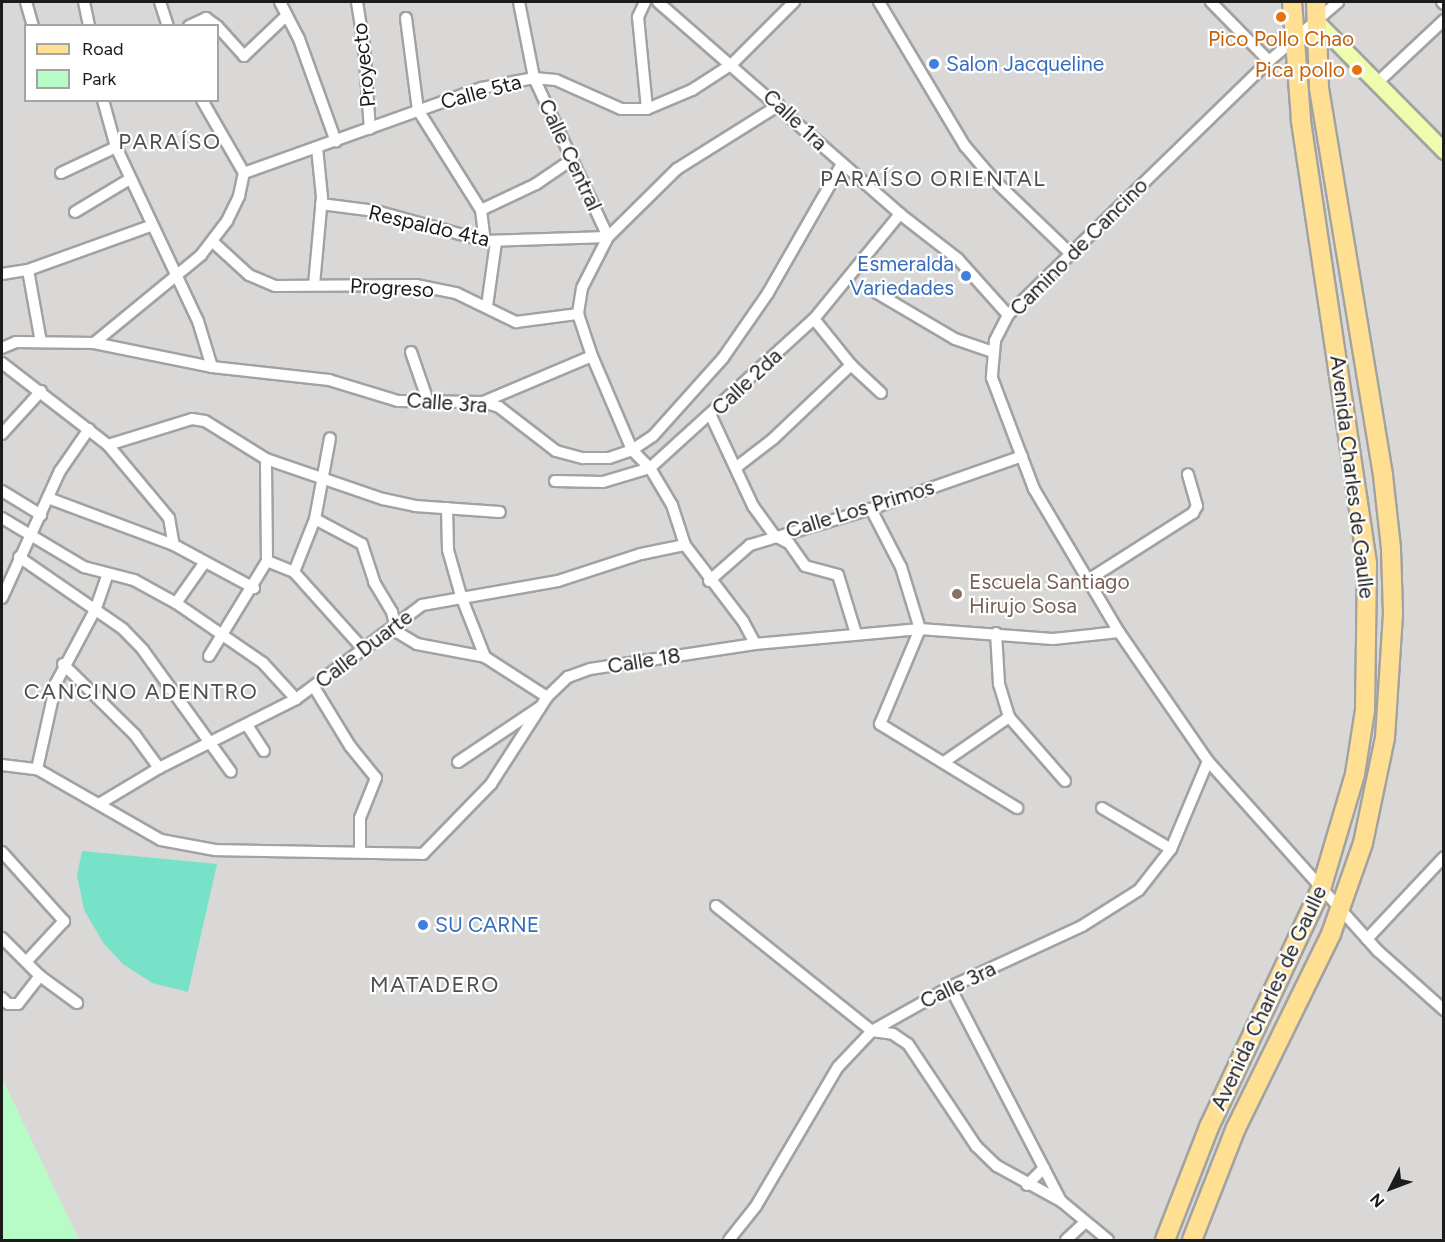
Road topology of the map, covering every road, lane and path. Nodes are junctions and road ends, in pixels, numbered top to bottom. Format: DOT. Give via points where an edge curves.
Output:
graph roads {
  1 [pos="26,2"];
  2 [pos="84,2"];
  3 [pos="160,2"];
  4 [pos="280,2"];
  5 [pos="357,2"];
  6 [pos="519,2"];
  7 [pos="645,2"];
  8 [pos="658,2"];
  9 [pos="794,2"];
  10 [pos="879,2"];
  11 [pos="1211,2"];
  12 [pos="1292,2"];
  13 [pos="1338,2"];
  14 [pos="1315,11"];
  15 [pos="286,16"];
  16 [pos="406,18"];
  17 [pos="1443,20"];
  18 [pos="32,24"];
  19 [pos="89,24"];
  20 [pos="167,24"];
  21 [pos="193,24"];
  22 [pos="214,24"];
  23 [pos="219,28"];
  24 [pos="1292,39"];
  25 [pos="1269,61"];
  26 [pos="732,64"];
  27 [pos="534,78"];
  28 [pos="1379,81"];
  29 [pos="104,102"];
  30 [pos="203,102"];
  31 [pos="779,105"];
  32 [pos="647,109"];
  33 [pos="418,110"];
  34 [pos="370,129"];
  35 [pos="336,142"];
  36 [pos="116,147"];
  37 [pos="317,148"];
  38 [pos="1443,151"];
  39 [pos="571,160"];
  40 [pos="842,164"];
  41 [pos="61,173"];
  42 [pos="244,173"];
  43 [pos="130,179"];
  44 [pos="321,204"];
  45 [pos="481,210"];
  46 [pos="75,212"];
  47 [pos="900,214"];
  48 [pos="150,226"];
  49 [pos="608,237"];
  50 [pos="213,242"];
  51 [pos="490,242"];
  52 [pos="1071,254"];
  53 [pos="28,270"];
  54 [pos="2,274"];
  55 [pos="174,275"];
  56 [pos="314,285"];
  57 [pos="878,293"];
  58 [pos="487,306"];
  59 [pos="578,314"];
  60 [pos="1008,315"];
  61 [pos="814,320"];
  62 [pos="41,342"];
  63 [pos="94,343"];
  64 [pos="2,348"];
  65 [pos="411,352"];
  66 [pos="993,352"];
  67 [pos="592,356"];
  68 [pos="2,363"];
  69 [pos="851,365"];
  70 [pos="212,367"];
  71 [pos="41,392"];
  72 [pos="881,393"];
  73 [pos="483,402"];
  74 [pos="429,404"];
  75 [pos="711,416"];
  76 [pos="88,429"];
  77 [pos="2,434"];
  78 [pos="330,438"];
  79 [pos="108,445"];
  80 [pos="632,450"];
  81 [pos="1022,456"];
  82 [pos="266,459"];
  83 [pos="738,466"];
  84 [pos="650,468"];
  85 [pos="1188,474"];
  86 [pos="320,480"];
  87 [pos="555,481"];
  88 [pos="2,491"];
  89 [pos="48,498"];
  90 [pos="447,508"];
  91 [pos="871,509"];
  92 [pos="500,512"];
  93 [pos="41,514"];
  94 [pos="2,518"];
  95 [pos="315,519"];
  96 [pos="775,536"];
  97 [pos="30,537"];
  98 [pos="174,545"];
  99 [pos="685,545"];
  100 [pos="19,557"];
  101 [pos="267,561"];
  102 [pos="205,562"];
  103 [pos="294,572"];
  104 [pos="107,576"];
  105 [pos="1088,580"];
  106 [pos="709,581"];
  107 [pos="254,588"];
  108 [pos="461,596"];
  109 [pos="2,598"];
  110 [pos="176,603"];
  111 [pos="96,608"];
  112 [pos="395,624"];
  113 [pos="920,629"];
  114 [pos="1119,632"];
  115 [pos="996,633"];
  116 [pos="224,634"];
  117 [pos="856,634"];
  118 [pos="755,644"];
  119 [pos="365,651"];
  120 [pos="209,656"];
  121 [pos="484,657"];
  122 [pos="63,664"];
  123 [pos="314,687"];
  124 [pos="296,699"];
  125 [pos="544,702"];
  126 [pos="1009,717"];
  127 [pos="247,725"];
  128 [pos="210,743"];
  129 [pos="264,751"];
  130 [pos="1208,761"];
  131 [pos="458,762"];
  132 [pos="944,762"];
  133 [pos="2,765"];
  134 [pos="159,768"];
  135 [pos="37,769"];
  136 [pos="231,771"];
  137 [pos="1065,782"];
  138 [pos="99,804"];
  139 [pos="1017,808"];
  140 [pos="1102,808"];
  141 [pos="1171,849"];
  142 [pos="2,852"];
  143 [pos="360,852"];
  144 [pos="1443,857"];
  145 [pos="1321,889"];
  146 [pos="717,906"];
  147 [pos="1341,909"];
  148 [pos="2,938"];
  149 [pos="1367,939"];
  150 [pos="27,962"];
  151 [pos="40,976"];
  152 [pos="950,987"];
  153 [pos="2,998"];
  154 [pos="77,1003"];
  155 [pos="1443,1010"];
  156 [pos="872,1031"];
  157 [pos="1044,1168"];
  158 [pos="1027,1185"];
  159 [pos="1061,1201"];
  160 [pos="1084,1222"];
  161 [pos="1103,1239"];
  162 [pos="729,1240"];
  163 [pos="1066,1240"];
  164 [pos="1165,1240"];
  165 [pos="1192,1240"];
  1 -- 18 [label="street"];
  2 -- 19 [label="street"];
  3 -- 20 [label="street"];
  4 -- 15 [label="street"];
  5 -- 34 [label="street, Proyecto"];
  6 -- 27 [label="street, Calle Central"];
  7 -- 32 [label="street" via="638,16"];
  8 -- 26 [label="street, Calle 1ra"];
  9 -- 26 [label="street, Calle 5ta"];
  10 -- 52 [label="street" via="965,146 994,180"];
  11 -- 25 [label="street"];
  12 -- 24 [label="main road, Avenida Charles de Gaulle"];
  13 -- 14 [label="street, Camino de Cancino"];
  14 -- 24 [label="street, Camino de Cancino"];
  14 -- 28 [label="main road"];
  14 -- 147 [label="main road, Avenida Charles de Gaulle" via="1319,87 1383,475 1393,613 1383,748 1363,843"];
  15 -- 23 [label="street" via="244,56"];
  15 -- 35 [label="street" via="299,39"];
  16 -- 33 [label="street"];
  17 -- 28 [label="street"];
  21 -- 22 [label="street" via="206,18"];
  24 -- 25 [label="street, Camino de Cancino"];
  24 -- 145 [label="main road, Avenida Charles de Gaulle" via="1360,507 1369,601 1365,710 1355,774"];
  25 -- 52 [label="street, Camino de Cancino"];
  26 -- 31 [label="street, Calle 1ra"];
  26 -- 32 [label="street, Calle 5ta" via="692,90"];
  27 -- 32 [label="street, Calle 5ta" via="555,80 621,109"];
  27 -- 33 [label="street, Calle 5ta" via="482,88"];
  27 -- 39 [label="street, Calle Central"];
  28 -- 38 [label="main road"];
  29 -- 36 [label="street"];
  30 -- 42 [label="street"];
  31 -- 40 [label="street, Calle 1ra"];
  31 -- 49 [label="street" via="678,169"];
  33 -- 34 [label="street, Calle 5ta"];
  33 -- 45 [label="street"];
  34 -- 35 [label="street, Calle 5ta"];
  35 -- 37 [label="street, Calle 5ta"];
  36 -- 41 [label="street"];
  36 -- 43 [label="street"];
  37 -- 42 [label="street, Calle 5ta"];
  37 -- 44 [label="street"];
  39 -- 45 [label="street" via="536,184"];
  39 -- 49 [label="street, Calle Central"];
  40 -- 47 [label="street, Calle 1ra"];
  40 -- 80 [label="street, Calle 3ra" via="768,292 723,358 667,423"];
  42 -- 50 [label="street" via="239,196"];
  43 -- 46 [label="street"];
  43 -- 48 [label="street"];
  44 -- 51 [label="street, Respaldo 4ta" via="376,211"];
  44 -- 56 [label="street"];
  45 -- 51 [label="street"];
  47 -- 60 [label="street, Calle 1ra" via="958,259"];
  47 -- 61 [label="street, Calle 2da"];
  48 -- 53 [label="street"];
  48 -- 55 [label="street"];
  49 -- 51 [label="street, Respaldo 4ta"];
  49 -- 59 [label="street" via="582,288"];
  50 -- 55 [label="street"];
  50 -- 56 [label="street, Progreso" via="249,275 274,286"];
  51 -- 58 [label="street"];
  52 -- 60 [label="street, Camino de Cancino"];
  53 -- 54 [label="street"];
  53 -- 62 [label="street"];
  55 -- 63 [label="street"];
  55 -- 70 [label="street" via="198,321"];
  56 -- 58 [label="street, Progreso" via="416,285 456,293"];
  57 -- 66 [label="street" via="955,339"];
  58 -- 59 [label="street, Progreso" via="516,322"];
  59 -- 67 [label="street"];
  60 -- 66 [label="street, Camino de Cancino"];
  61 -- 69 [label="street"];
  61 -- 75 [label="street, Calle 2da"];
  62 -- 63 [label="street, Calle 3ra"];
  62 -- 64 [label="street, Calle 3ra" via="16,342"];
  63 -- 70 [label="street, Calle 3ra"];
  65 -- 74 [label="street"];
  66 -- 81 [label="street, Camino de Cancino" via="992,378"];
  67 -- 73 [label="street"];
  67 -- 80 [label="street"];
  68 -- 71 [label="street"];
  69 -- 72 [label="street"];
  69 -- 83 [label="street" via="773,439"];
  70 -- 74 [label="street, Calle 3ra" via="330,380 398,401"];
  71 -- 76 [label="street"];
  71 -- 77 [label="street"];
  73 -- 74 [label="street, Calle 3ra"];
  73 -- 80 [label="street, Calle 3ra" via="499,407 556,451 592,458"];
  75 -- 83 [label="street"];
  75 -- 84 [label="street, Calle 2da"];
  76 -- 79 [label="street"];
  76 -- 89 [label="street" via="71,452"];
  78 -- 86 [label="street"];
  79 -- 82 [label="street" via="192,419 206,421"];
  79 -- 98 [label="street" via="169,518"];
  80 -- 84 [label="street"];
  81 -- 91 [label="street, Calle Los Primos"];
  81 -- 105 [label="street, Camino de Cancino" via="1034,489"];
  82 -- 86 [label="street"];
  82 -- 101 [label="street"];
  83 -- 96 [label="street" via="753,506"];
  84 -- 87 [label="street, Calle 2da" via="603,482"];
  84 -- 99 [label="street" via="672,505"];
  85 -- 105 [label="street" via="1197,506 1193,513"];
  86 -- 90 [label="street" via="383,499"];
  86 -- 95 [label="street"];
  88 -- 93 [label="street"];
  89 -- 93 [label="street"];
  89 -- 98 [label="street"];
  90 -- 92 [label="street"];
  90 -- 108 [label="street" via="448,550"];
  91 -- 96 [label="street, Calle Los Primos"];
  91 -- 113 [label="street" via="901,567"];
  93 -- 97 [label="street"];
  94 -- 97 [label="street"];
  95 -- 103 [label="street"];
  95 -- 112 [label="street" via="362,544 374,582"];
  96 -- 106 [label="street, Calle Los Primos" via="750,545"];
  96 -- 117 [label="street" via="789,543 805,566 838,574"];
  97 -- 100 [label="street"];
  97 -- 104 [label="street"];
  98 -- 102 [label="street"];
  99 -- 106 [label="street"];
  99 -- 108 [label="street, Calle Duarte" via="641,554 558,581"];
  100 -- 109 [label="street"];
  100 -- 111 [label="street"];
  101 -- 103 [label="street"];
  101 -- 107 [label="street"];
  102 -- 107 [label="street"];
  102 -- 110 [label="street"];
  103 -- 119 [label="street"];
  104 -- 110 [label="street" via="146,585"];
  104 -- 111 [label="street"];
  105 -- 114 [label="street, Camino de Cancino"];
  106 -- 118 [label="street" via="743,621"];
  107 -- 116 [label="street"];
  108 -- 112 [label="street, Calle Duarte" via="422,605"];
  108 -- 121 [label="street"];
  110 -- 116 [label="street"];
  111 -- 122 [label="street"];
  111 -- 128 [label="street" via="143,650"];
  112 -- 119 [label="street, Calle Duarte"];
  112 -- 121 [label="street" via="397,632 417,644"];
  113 -- 115 [label="street, Calle 18"];
  113 -- 117 [label="street, Calle 18"];
  113 -- 132 [label="street" via="880,724"];
  114 -- 115 [label="street, Calle 18" via="1053,639"];
  114 -- 130 [label="street, Camino de Cancino"];
  115 -- 126 [label="street" via="999,684"];
  116 -- 120 [label="street"];
  116 -- 124 [label="street" via="263,663"];
  117 -- 118 [label="street, Calle 18"];
  118 -- 125 [label="street, Calle 18" via="590,669 568,678"];
  119 -- 123 [label="street, Calle Duarte"];
  121 -- 125 [label="street"];
  122 -- 134 [label="street" via="135,735"];
  122 -- 135 [label="street"];
  123 -- 124 [label="street, Calle Duarte"];
  123 -- 143 [label="street" via="350,746 376,778 360,818"];
  124 -- 127 [label="street, Calle Duarte"];
  125 -- 131 [label="street"];
  125 -- 143 [label="street, Calle 18" via="491,784 423,854"];
  126 -- 132 [label="street"];
  126 -- 137 [label="street"];
  127 -- 128 [label="street, Calle Duarte"];
  127 -- 129 [label="street"];
  128 -- 134 [label="street, Calle Duarte"];
  128 -- 136 [label="street"];
  130 -- 141 [label="street, Calle 3ra"];
  130 -- 145 [label="street, Camino de Cancino"];
  132 -- 139 [label="street"];
  133 -- 135 [label="street"];
  134 -- 138 [label="street, Calle Duarte"];
  135 -- 138 [label="street, Calle 18"];
  138 -- 143 [label="street, Calle 18" via="161,840 215,850"];
  140 -- 141 [label="street"];
  141 -- 152 [label="street, Calle 3ra" via="1139,891 1110,911"];
  142 -- 150 [label="street" via="64,921"];
  144 -- 149 [label="street"];
  145 -- 147 [label="street, Camino de Cancino"];
  145 -- 164 [label="main road, Avenida Charles de Gaulle" via="1209,1127"];
  146 -- 156 [label="street"];
  147 -- 149 [label="street, Camino de Cancino"];
  147 -- 165 [label="main road, Avenida Charles de Gaulle" via="1236,1128"];
  148 -- 150 [label="street"];
  149 -- 155 [label="street, Camino de Cancino"];
  150 -- 151 [label="street"];
  151 -- 153 [label="street" via="18,1004 8,1004"];
  151 -- 154 [label="street"];
  152 -- 156 [label="street, Calle 3ra"];
  152 -- 157 [label="street"];
  156 -- 158 [label="street" via="893,1034 908,1044 976,1146 997,1166"];
  156 -- 162 [label="street, Calle 3ra" via="838,1067 756,1206"];
  157 -- 158 [label="street"];
  157 -- 159 [label="street"];
  158 -- 159 [label="street"];
  159 -- 160 [label="street"];
  160 -- 161 [label="street"];
  160 -- 163 [label="street"];
}
